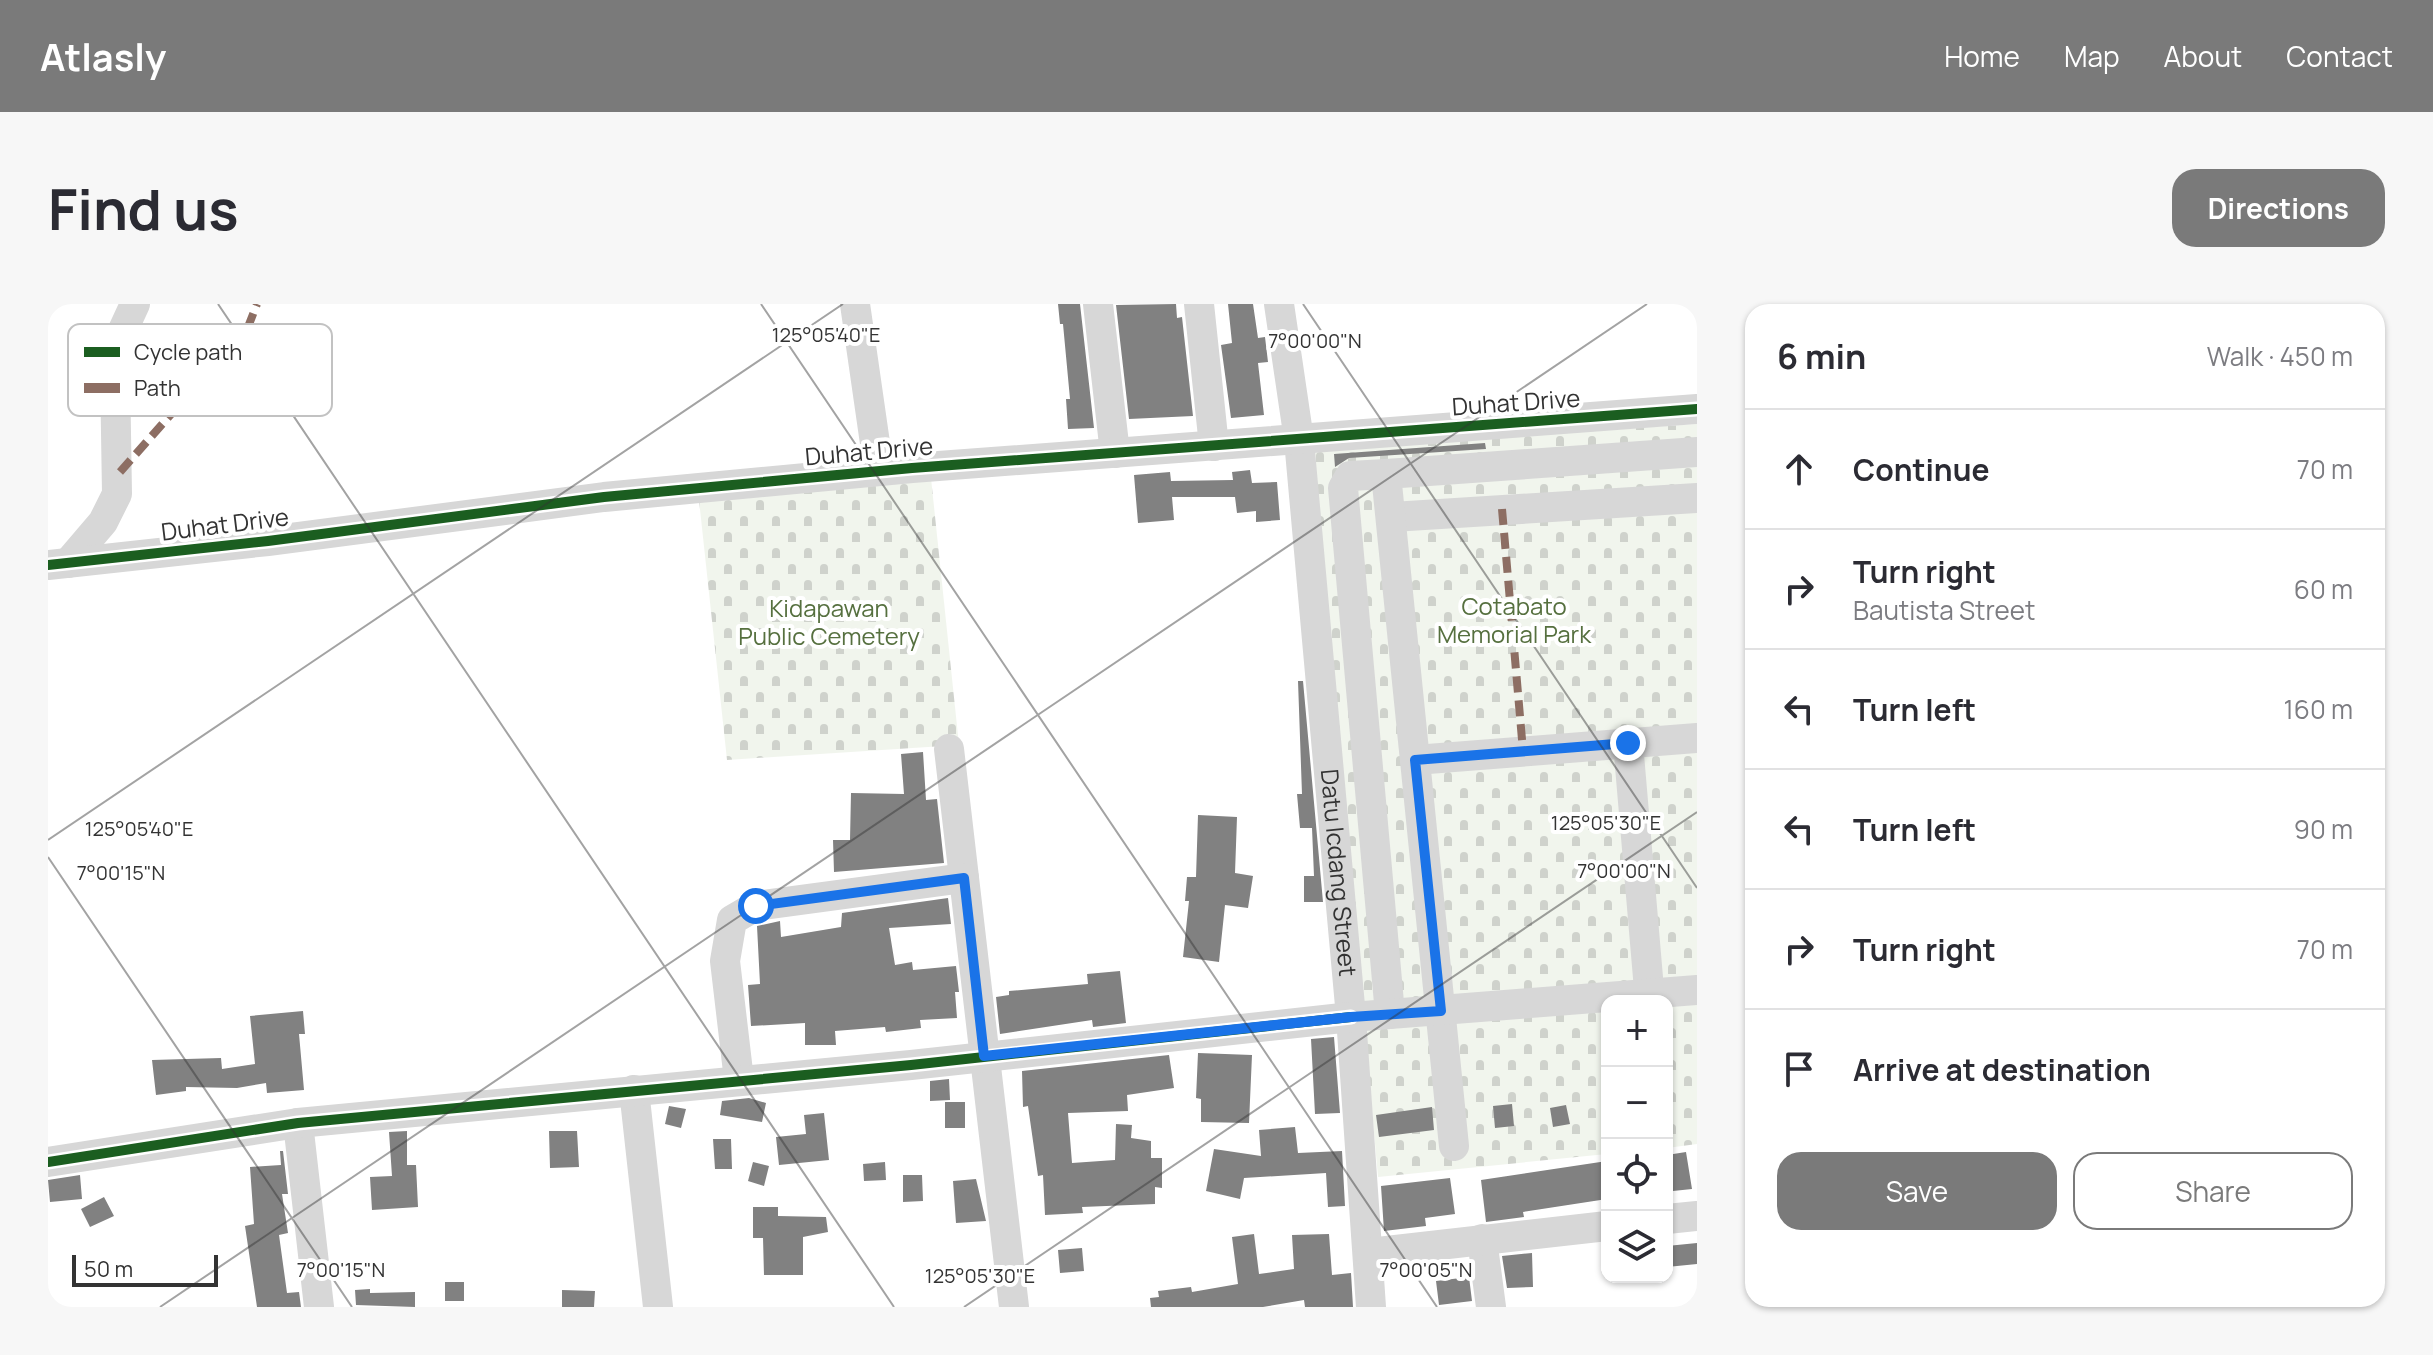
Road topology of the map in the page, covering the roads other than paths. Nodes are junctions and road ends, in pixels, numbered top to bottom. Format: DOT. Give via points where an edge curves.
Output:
graph roads {
  1 [pos="135,304"];
  2 [pos="855,304"];
  3 [pos="1098,304"];
  4 [pos="1199,304"];
  5 [pos="1279,304"];
  6 [pos="126,324"];
  7 [pos="1697,409"];
  8 [pos="116,416"];
  9 [pos="1299,440"];
  10 [pos="1214,446"];
  11 [pos="1697,452"];
  12 [pos="1115,453"];
  13 [pos="879,471"];
  14 [pos="1386,474"];
  15 [pos="1697,498"];
  16 [pos="1392,517"];
  17 [pos="58,564"];
  18 [pos="1697,738"];
  19 [pos="1628,743"];
  20 [pos="949,749"];
  21 [pos="1415,760"];
  22 [pos="964,878"];
  23 [pos="1697,990"];
  24 [pos="1650,995"];
  25 [pos="1663,995"];
  26 [pos="1601,1000"];
  27 [pos="1441,1011"];
  28 [pos="1390,1014"];
  29 [pos="1351,1017"];
  30 [pos="984,1056"];
  31 [pos="739,1080"];
  32 [pos="634,1090"];
  33 [pos="298,1123"];
  34 [pos="1454,1146"];
  35 [pos="48,1162"];
  36 [pos="1697,1216"];
  37 [pos="1673,1218"];
  38 [pos="1601,1227"];
  39 [pos="1482,1239"];
  40 [pos="1369,1253"];
  41 [pos="319,1307"];
  42 [pos="658,1307"];
  43 [pos="1014,1307"];
  44 [pos="1371,1307"];
  45 [pos="1491,1307"];
  1 -- 6 [label="street"];
  2 -- 13 [label="street"];
  3 -- 12 [label="street"];
  4 -- 10 [label="street"];
  5 -- 9 [label="street, Datu Icdang Street"];
  7 -- 9 [label="street, Duhat Drive"];
  8 -- 17 [label="street" via="117,494 103,522"];
  9 -- 10 [label="street, Duhat Drive"];
  9 -- 29 [label="street, Datu Icdang Street"];
  10 -- 12 [label="street, Duhat Drive"];
  11 -- 14 [label="street"];
  12 -- 13 [label="street, Duhat Drive"];
  13 -- 17 [label="street, Duhat Drive" via="604,497"];
  14 -- 16 [label="street"];
  14 -- 28 [label="street" via="1355,475 1343,488"];
  15 -- 16 [label="street"];
  16 -- 21 [label="street"];
  18 -- 19 [label="street"];
  19 -- 21 [label="street"];
  19 -- 24 [label="street"];
  20 -- 22 [label="street"];
  21 -- 27 [label="street"];
  22 -- 30 [label="street"];
  22 -- 31 [label="street" via="756,906 732,920 725,961"];
  23 -- 25 [label="street"];
  26 -- 27 [label="street"];
  27 -- 28 [label="street"];
  27 -- 34 [label="street"];
  28 -- 29 [label="street"];
  29 -- 30 [label="street"];
  29 -- 40 [label="street, Datu Icdang Street"];
  30 -- 31 [label="street"];
  30 -- 43 [label="street"];
  31 -- 32 [label="street"];
  32 -- 33 [label="street"];
  32 -- 42 [label="street"];
  33 -- 35 [label="street"];
  33 -- 41 [label="street"];
  36 -- 37 [label="street"];
  38 -- 39 [label="street"];
  39 -- 40 [label="street"];
  39 -- 45 [label="street"];
  40 -- 44 [label="street, Datu Icdang Street"];
}
